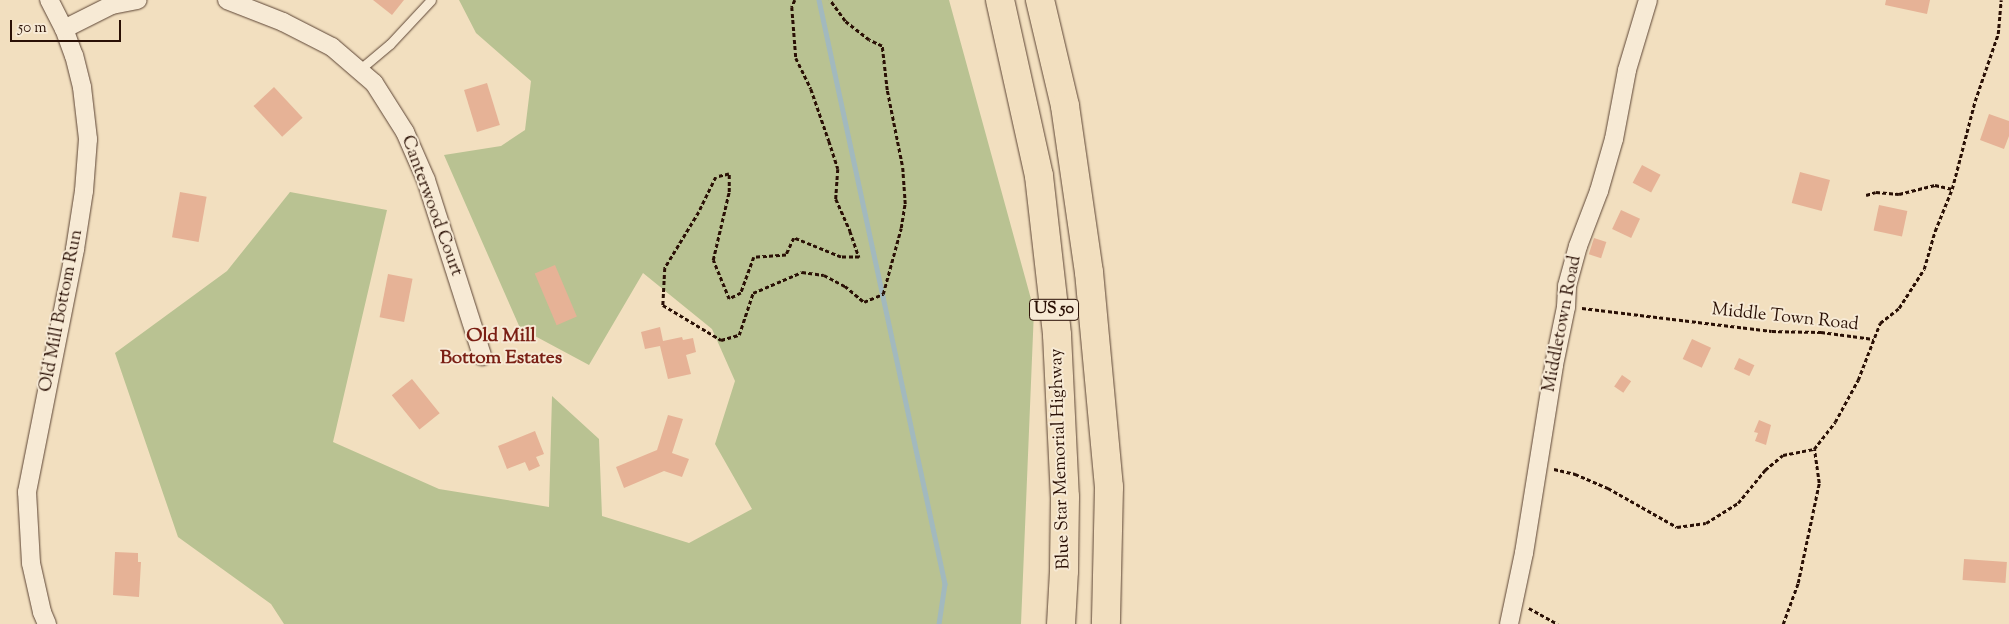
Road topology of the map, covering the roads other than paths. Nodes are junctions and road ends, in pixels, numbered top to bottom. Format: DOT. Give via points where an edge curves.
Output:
graph roads {
  1 [pos="49,0"];
  2 [pos="138,0"];
  3 [pos="227,0"];
  4 [pos="431,0"];
  5 [pos="1000,0"];
  6 [pos="1040,0"];
  7 [pos="1648,0"];
  8 [pos="64,29"];
  9 [pos="359,70"];
  10 [pos="482,356"];
  11 [pos="47,624"];
  12 [pos="1061,624"];
  13 [pos="1106,624"];
  14 [pos="1509,624"];
  1 -- 8 [label="street, Old Mill Bottom Run"];
  2 -- 8 [label="street" via="112,5"];
  3 -- 9 [label="street, Canterwood Court" via="332,46"];
  4 -- 9 [label="lane" via="390,44"];
  5 -- 12 [label="highway, Blue Star Memorial Highway / US 50" via="1039,176 1057,336 1065,497"];
  6 -- 13 [label="highway, US 50" via="1065,106 1089,272 1109,487"];
  7 -- 14 [label="street, Middletown Road" via="1628,70 1614,139 1567,286 1566,308"];
  8 -- 11 [label="street, Old Mill Bottom Run" via="82,87 88,139 75,249 27,492 31,563"];
  9 -- 10 [label="street, Canterwood Court" via="374,83 405,132 419,164 447,241"];
}
